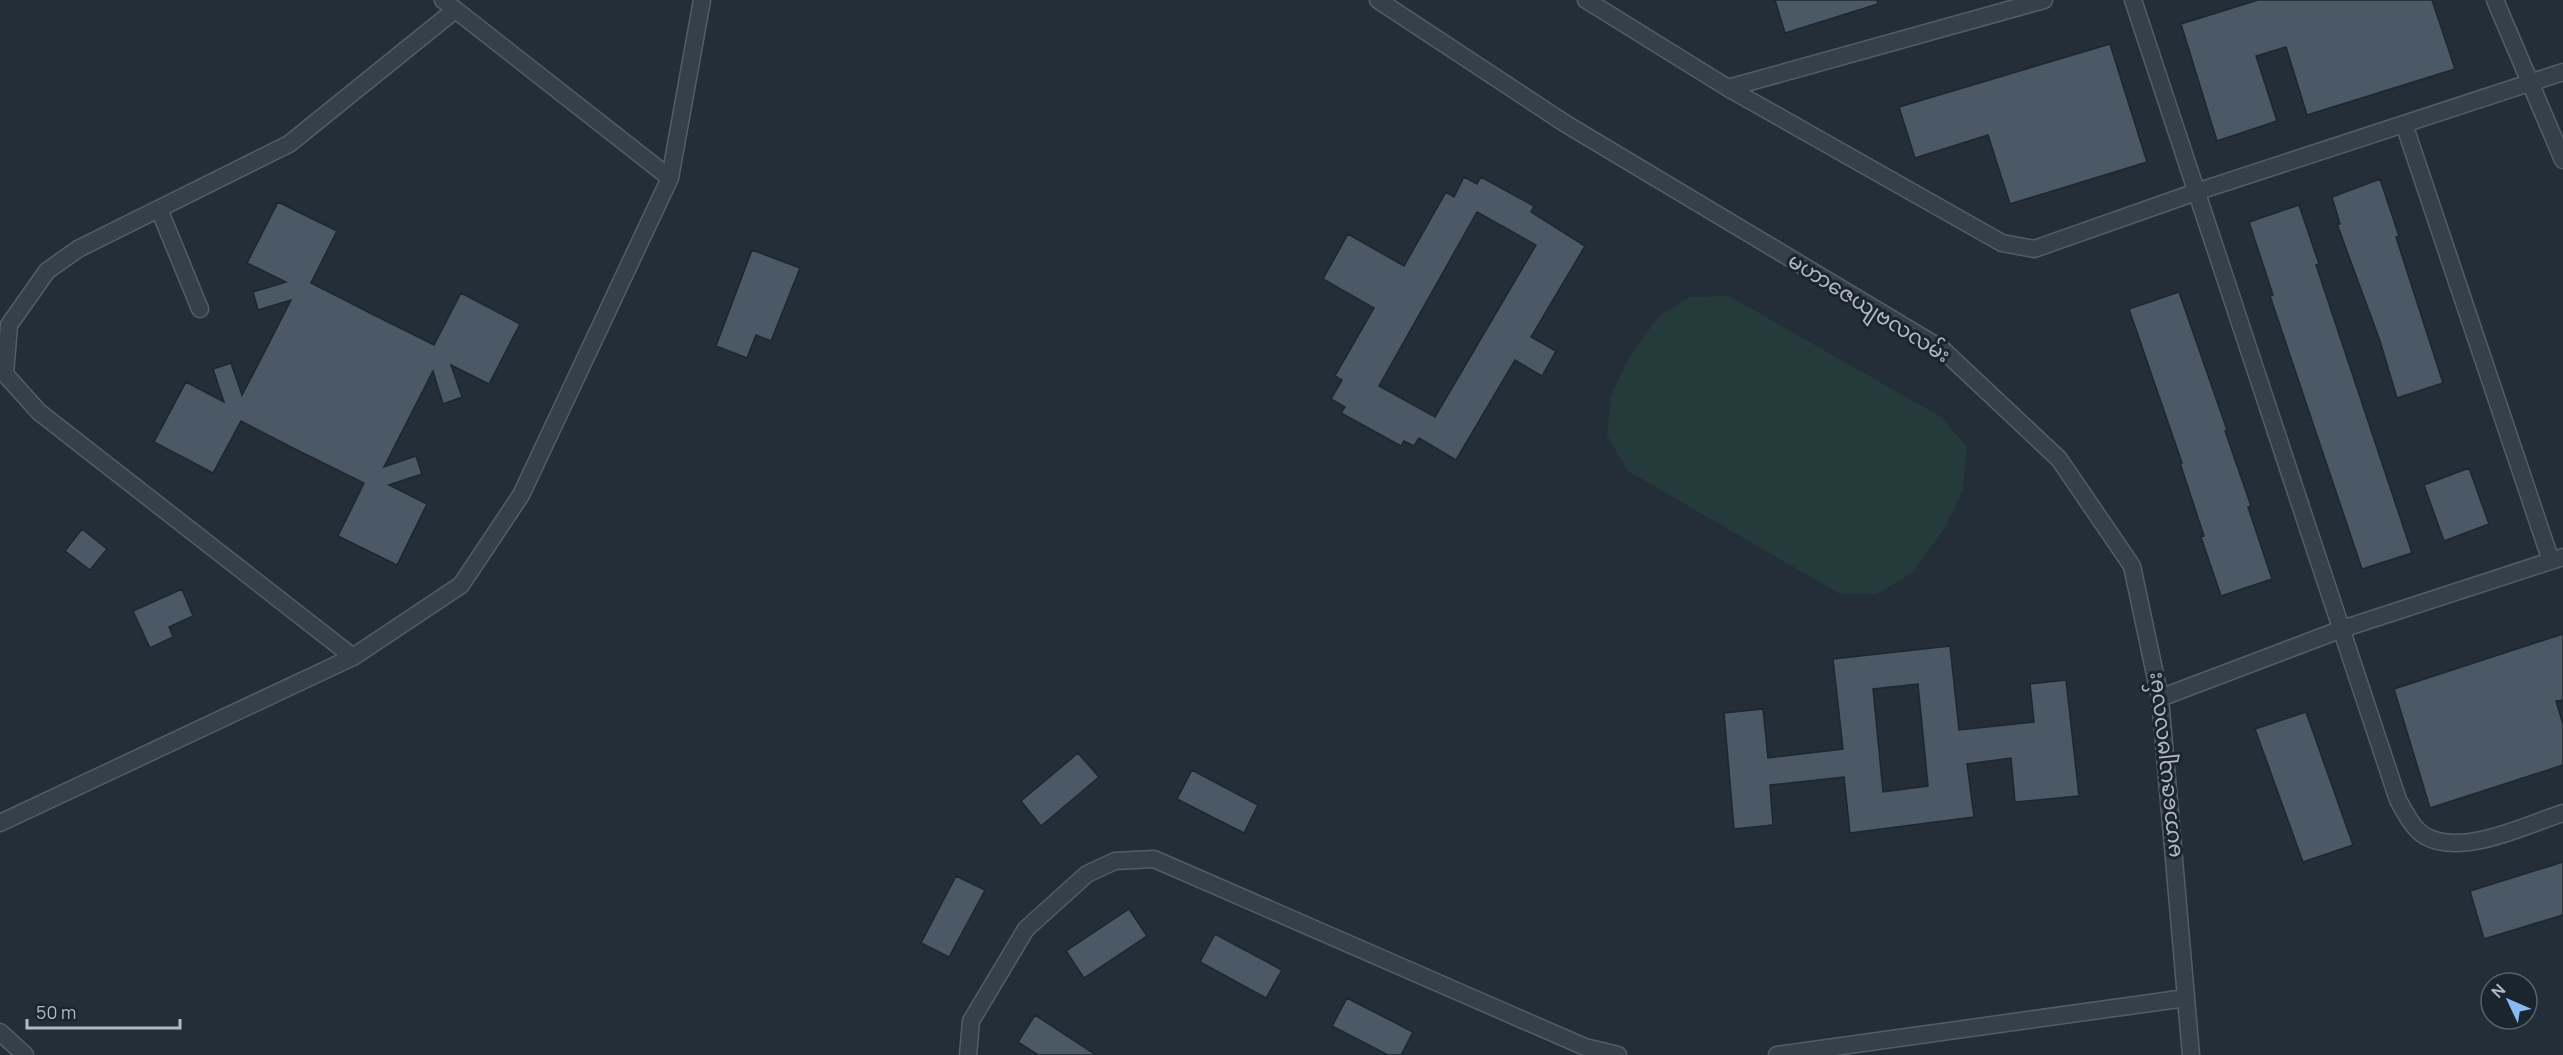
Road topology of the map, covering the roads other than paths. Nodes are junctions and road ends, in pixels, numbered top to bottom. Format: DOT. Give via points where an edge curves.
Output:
graph roads {
  1 [pos="702,0"];
  2 [pos="1378,0"];
  3 [pos="1586,0"];
  4 [pos="2044,0"];
  5 [pos="2133,0"];
  6 [pos="2495,0"];
  7 [pos="449,5"];
  8 [pos="2563,72"];
  9 [pos="2531,83"];
  10 [pos="1728,88"];
  11 [pos="2404,124"];
  12 [pos="2563,160"];
  13 [pos="670,178"];
  14 [pos="2196,192"];
  15 [pos="159,209"];
  16 [pos="200,309"];
  17 [pos="2557,559"];
  18 [pos="2342,629"];
  19 [pos="353,657"];
  20 [pos="2160,698"];
  21 [pos="2563,813"];
  22 [pos="0,824"];
  23 [pos="2186,998"];
  24 [pos="0,1032"];
  25 [pos="1574,1048"];
  26 [pos="25,1055"];
  27 [pos="968,1055"];
  28 [pos="1618,1055"];
  29 [pos="1777,1055"];
  30 [pos="2191,1055"];
  1 -- 13 [label="street"];
  2 -- 20 [label="street, မဟာဇေယျဗလလမ်း" via="1566,124 1942,349 2059,459 2132,566"];
  3 -- 10 [label="street"];
  4 -- 10 [label="street"];
  5 -- 14 [label="street"];
  6 -- 9 [label="street"];
  7 -- 13 [label="street"];
  7 -- 15 [label="street" via="289,144"];
  8 -- 9 [label="street"];
  9 -- 11 [label="street"];
  9 -- 12 [label="street"];
  10 -- 14 [label="street" via="2010,246 2034,249"];
  11 -- 14 [label="street"];
  11 -- 17 [label="street"];
  13 -- 19 [label="street" via="521,495 461,585"];
  14 -- 18 [label="street"];
  15 -- 16 [label="street"];
  15 -- 19 [label="street" via="78,249 47,271 9,325 5,374 39,412"];
  17 -- 18 [label="street"];
  18 -- 20 [label="street"];
  18 -- 21 [label="street" via="2398,800 2424,836 2447,843 2470,843"];
  19 -- 22 [label="street"];
  20 -- 23 [label="street, မဟာဇေယျဗလလမ်း"];
  23 -- 29 [label="street"];
  23 -- 30 [label="street, မဟာဇေယျဗလလမ်း"];
  24 -- 26 [label="street"];
  25 -- 27 [label="street" via="1154,859 1114,861 1087,874 1026,929 971,1021"];
  25 -- 28 [label="street"];
}
